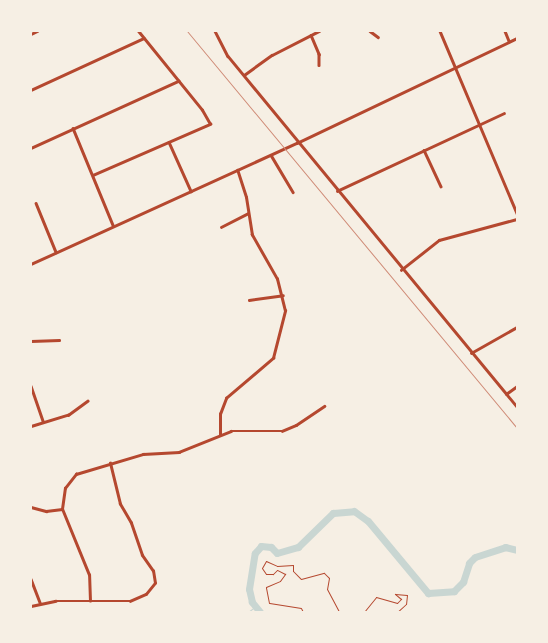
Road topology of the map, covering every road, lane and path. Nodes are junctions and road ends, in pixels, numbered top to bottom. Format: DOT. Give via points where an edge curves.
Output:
graph roads {
  1 [pos="37,31"];
  2 [pos="138,31"];
  3 [pos="215,31"];
  4 [pos="319,31"];
  5 [pos="370,31"];
  6 [pos="440,31"];
  7 [pos="505,31"];
  8 [pos="31,34"];
  9 [pos="311,35"];
  10 [pos="378,37"];
  11 [pos="144,38"];
  12 [pos="517,38"];
  13 [pos="509,41"];
  14 [pos="319,65"];
  15 [pos="454,68"];
  16 [pos="244,75"];
  17 [pos="178,81"];
  18 [pos="31,90"];
  19 [pos="504,113"];
  20 [pos="479,125"];
  21 [pos="74,128"];
  22 [pos="169,142"];
  23 [pos="297,143"];
  24 [pos="31,148"];
  25 [pos="424,150"];
  26 [pos="271,155"];
  27 [pos="237,170"];
  28 [pos="93,175"];
  29 [pos="441,186"];
  30 [pos="191,191"];
  31 [pos="336,191"];
  32 [pos="293,192"];
  33 [pos="36,203"];
  34 [pos="248,213"];
  35 [pos="517,213"];
  36 [pos="517,219"];
  37 [pos="113,225"];
  38 [pos="221,227"];
  39 [pos="56,252"];
  40 [pos="31,264"];
  41 [pos="401,270"];
  42 [pos="283,295"];
  43 [pos="249,300"];
  44 [pos="517,327"];
  45 [pos="59,340"];
  46 [pos="31,341"];
  47 [pos="471,353"];
  48 [pos="31,386"];
  49 [pos="517,386"];
  50 [pos="506,394"];
  51 [pos="86,401"];
  52 [pos="324,406"];
  53 [pos="517,407"];
  54 [pos="43,421"];
  55 [pos="31,426"];
  56 [pos="220,434"];
  57 [pos="110,463"];
  58 [pos="31,507"];
  59 [pos="62,509"];
  60 [pos="31,579"];
  61 [pos="90,601"];
  62 [pos="40,604"];
  63 [pos="31,606"];
  64 [pos="303,612"];
  65 [pos="339,612"];
  66 [pos="364,612"];
  67 [pos="397,612"];
  1 -- 8 [label="street"];
  2 -- 11 [label="street"];
  3 -- 16 [label="street" via="228,56"];
  4 -- 9 [label="street"];
  5 -- 10 [label="street"];
  6 -- 15 [label="street"];
  7 -- 13 [label="street"];
  9 -- 14 [label="street" via="319,54"];
  9 -- 16 [label="street" via="272,55"];
  11 -- 17 [label="street"];
  11 -- 18 [label="street"];
  12 -- 13 [label="street"];
  13 -- 15 [label="street"];
  15 -- 20 [label="street"];
  15 -- 23 [label="street"];
  16 -- 23 [label="street"];
  17 -- 21 [label="street"];
  17 -- 22 [label="street" via="210,124"];
  19 -- 20 [label="street"];
  20 -- 25 [label="street"];
  20 -- 35 [label="street"];
  21 -- 24 [label="street"];
  21 -- 28 [label="street"];
  22 -- 28 [label="street"];
  22 -- 30 [label="street"];
  23 -- 26 [label="street"];
  23 -- 31 [label="street"];
  25 -- 29 [label="street"];
  25 -- 31 [label="street"];
  26 -- 27 [label="street"];
  26 -- 32 [label="street"];
  27 -- 30 [label="street"];
  27 -- 34 [label="street"];
  28 -- 37 [label="street"];
  30 -- 37 [label="street"];
  31 -- 41 [label="street"];
  33 -- 39 [label="street"];
  34 -- 38 [label="street"];
  34 -- 42 [label="street" via="252,235"];
  36 -- 41 [label="street" via="496,227 447,236 427,247"];
  37 -- 39 [label="street"];
  39 -- 40 [label="street"];
  41 -- 47 [label="street"];
  42 -- 43 [label="street"];
  42 -- 56 [label="street" via="284,321 274,358 266,368 243,382 226,398 220,414"];
  44 -- 47 [label="street"];
  45 -- 46 [label="street"];
  47 -- 50 [label="street"];
  48 -- 54 [label="street"];
  49 -- 50 [label="street"];
  50 -- 53 [label="street"];
  51 -- 54 [label="street" via="68,415"];
  52 -- 56 [label="street" via="296,425 282,430 247,429"];
  54 -- 55 [label="street"];
  56 -- 57 [label="street" via="180,452 150,452"];
  57 -- 59 [label="street" via="82,471 72,478 63,492"];
  57 -- 61 [label="street" via="120,504 156,579 150,590 135,600"];
  58 -- 59 [label="street" via="46,511"];
  59 -- 61 [label="street" via="90,575"];
  60 -- 62 [label="street"];
  61 -- 62 [label="street"];
  62 -- 63 [label="street"];
  64 -- 65 [label="path" via="300,608 269,602 266,587 280,581 285,574 277,570 266,574 262,568 266,561 277,566 294,564 293,571 301,579 324,573 329,578 327,589"];
  66 -- 67 [label="path" via="373,598 379,596 397,603 401,599 395,594 407,595 406,604"];
}
